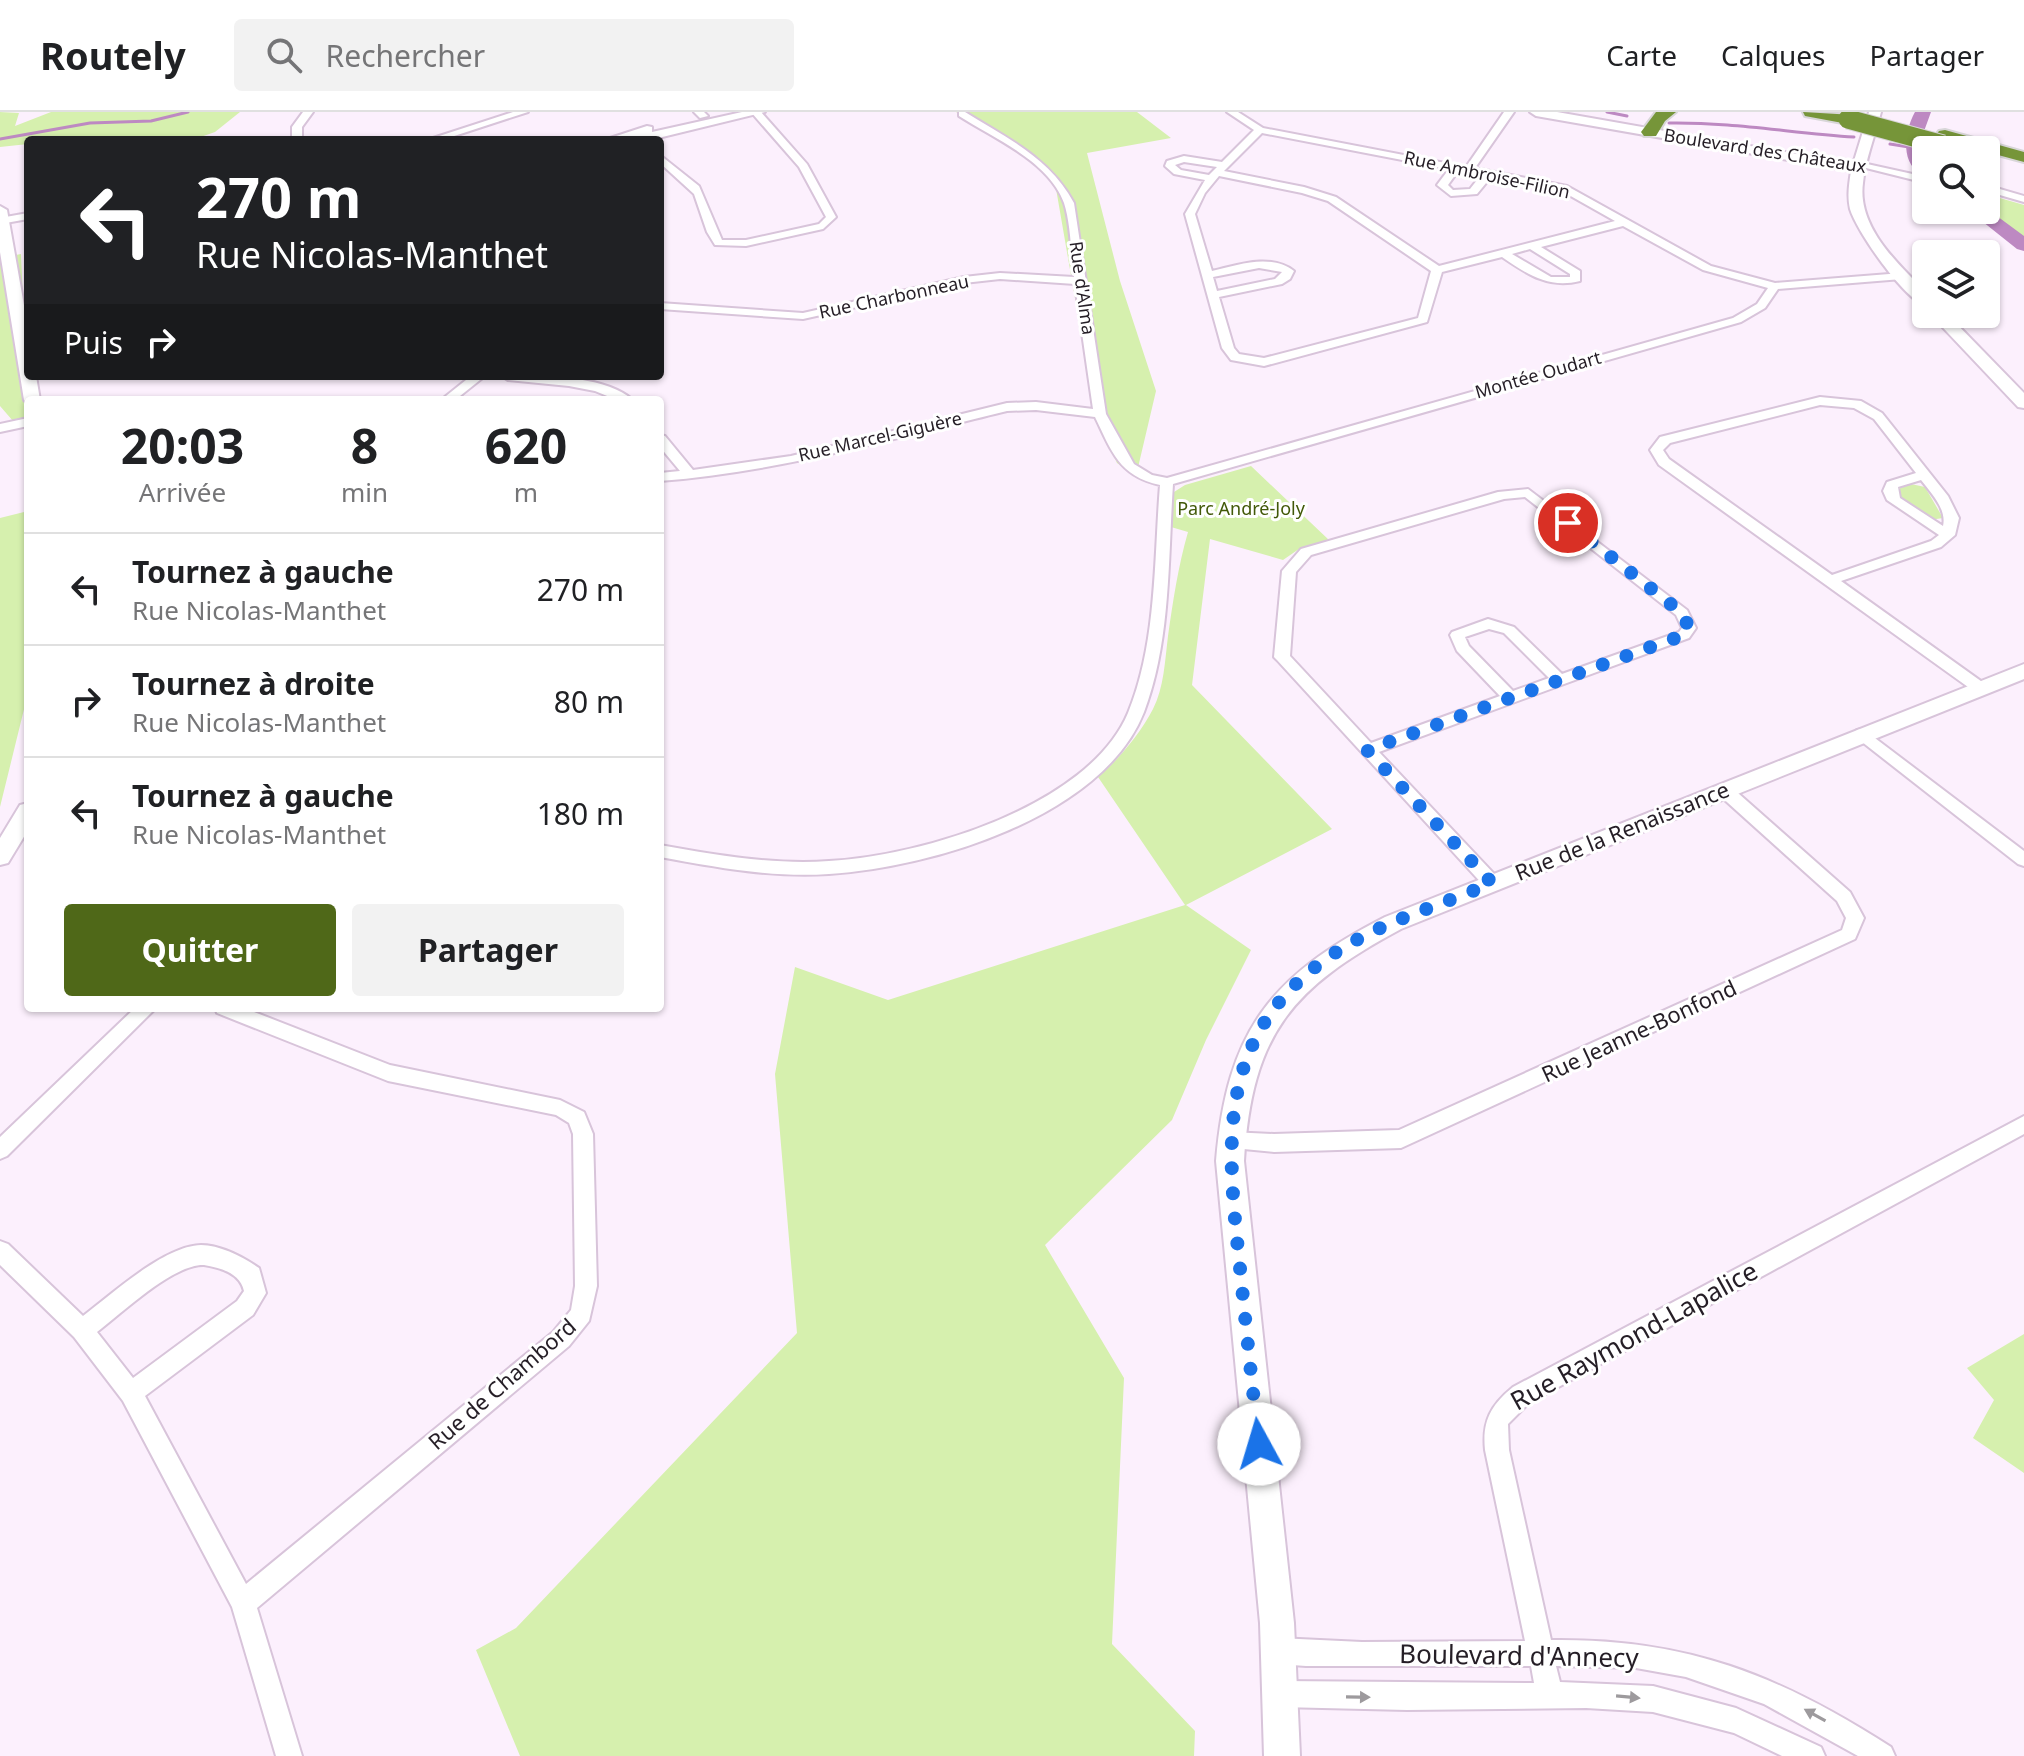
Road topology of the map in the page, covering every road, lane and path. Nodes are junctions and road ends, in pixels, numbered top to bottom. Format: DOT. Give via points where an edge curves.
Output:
graph roads {
  1 [pos="308,112"];
  2 [pos="523,112"];
  3 [pos="723,112"];
  4 [pos="757,112"];
  5 [pos="1232,112"];
  6 [pos="1509,112"];
  7 [pos="1536,112"];
  8 [pos="1570,112"];
  9 [pos="1668,112"];
  10 [pos="1811,112"];
  11 [pos="1823,112"];
  12 [pos="1875,112"];
  13 [pos="701,114"];
  14 [pos="962,114"];
  15 [pos="1855,116"];
  16 [pos="1644,125"];
  17 [pos="1260,130"];
  18 [pos="297,136"];
  19 [pos="445,136"];
  20 [pos="640,136"];
  21 [pos="643,136"];
  22 [pos="1925,136"];
  23 [pos="1866,149"];
  24 [pos="1793,151"];
  25 [pos="2000,152"];
  26 [pos="2024,157"];
  27 [pos="664,161"];
  28 [pos="2000,161"];
  29 [pos="1456,167"];
  30 [pos="1866,167"];
  31 [pos="2024,167"];
  32 [pos="1469,170"];
  33 [pos="1218,172"];
  34 [pos="1488,174"];
  35 [pos="1912,177"];
  36 [pos="2000,192"];
  37 [pos="2024,199"];
  38 [pos="24,216"];
  39 [pos="1,217"];
  40 [pos="1624,222"];
  41 [pos="1534,247"];
  42 [pos="1505,254"];
  43 [pos="1437,270"];
  44 [pos="1206,275"];
  45 [pos="1902,276"];
  46 [pos="1081,281"];
  47 [pos="1775,286"];
  48 [pos="1912,286"];
  49 [pos="1212,295"];
  50 [pos="664,306"];
  51 [pos="23,307"];
  52 [pos="1952,328"];
  53 [pos="474,380"];
  54 [pos="541,380"];
  55 [pos="452,396"];
  56 [pos="620,396"];
  57 [pos="2024,403"];
  58 [pos="1100,414"];
  59 [pos="24,423"];
  60 [pos="0,428"];
  61 [pos="664,444"];
  62 [pos="1925,475"];
  63 [pos="691,476"];
  64 [pos="664,477"];
  65 [pos="1167,482"];
  66 [pos="1948,535"];
  67 [pos="1828,581"];
  68 [pos="2024,671"];
  69 [pos="1560,680"];
  70 [pos="1980,688"];
  71 [pos="1511,698"];
  72 [pos="1863,734"];
  73 [pos="1367,750"];
  74 [pos="1724,790"];
  75 [pos="24,818"];
  76 [pos="664,852"];
  77 [pos="0,857"];
  78 [pos="2024,860"];
  79 [pos="1492,883"];
  80 [pos="143,1012"];
  81 [pos="234,1012"];
  82 [pos="2024,1124"];
  83 [pos="1230,1141"];
  84 [pos="0,1150"];
  85 [pos="0,1251"];
  86 [pos="82,1330"];
  87 [pos="131,1393"];
  88 [pos="243,1603"];
  89 [pos="1278,1651"];
  90 [pos="1540,1652"];
  91 [pos="1280,1694"];
  92 [pos="1550,1696"];
  93 [pos="289,1756"];
  94 [pos="1282,1756"];
  95 [pos="1812,1756"];
  96 [pos="1882,1756"];
  1 -- 18 [label="street"];
  2 -- 19 [label="street"];
  3 -- 13 [label="street"];
  4 -- 21 [label="street"];
  4 -- 27 [label="street" via="803,166 831,217 829,223 746,243 719,243 699,195"];
  5 -- 17 [label="street, Rue Ambroise-Filion"];
  6 -- 32 [label="street"];
  7 -- 16 [label="street, Boulevard des Châteaux"];
  8 -- 16 [label="street, Boulevard des Châteaux"];
  9 -- 16 [label="highway"];
  10 -- 15 [label="highway"];
  11 -- 15 [label="highway"];
  12 -- 23 [label="street"];
  13 -- 20 [label="street"];
  14 -- 46 [label="street, Rue d'Alma" via="1034,160 1062,186"];
  15 -- 22 [label="highway, bridge"];
  16 -- 24 [label="street, Boulevard des Châteaux"];
  16 -- 30 [label="street, Boulevard des Châteaux"];
  17 -- 29 [label="street, Rue Ambroise-Filion"];
  17 -- 33 [label="street"];
  23 -- 24 [label="street"];
  23 -- 30 [label="street"];
  24 -- 30 [label="street, Boulevard des Châteaux"];
  25 -- 26 [label="highway"];
  28 -- 31 [label="highway"];
  29 -- 32 [label="street, Rue Ambroise-Filion"];
  29 -- 34 [label="street" via="1442,185 1451,193 1473,192"];
  30 -- 35 [label="street"];
  30 -- 45 [label="street" via="1855,193 1860,217"];
  32 -- 34 [label="street, Rue Ambroise-Filion"];
  33 -- 43 [label="street" via="1332,199"];
  33 -- 44 [label="street" via="1190,214"];
  34 -- 40 [label="street, Rue Ambroise-Filion" via="1572,191"];
  36 -- 37 [label="street"];
  38 -- 39 [label="street"];
  39 -- 51 [label="street"];
  40 -- 41 [label="street"];
  40 -- 47 [label="street, Rue Ambroise-Filion" via="1707,268"];
  41 -- 42 [label="street"];
  41 -- 42 [label="street" via="1576,273 1576,279 1547,280"];
  42 -- 43 [label="street"];
  43 -- 49 [label="street" via="1423,320 1264,362 1235,357 1228,348"];
  44 -- 49 [label="street"];
  44 -- 49 [label="street" via="1263,264 1288,271 1278,282"];
  45 -- 47 [label="street"];
  45 -- 48 [label="street"];
  46 -- 50 [label="street, Rue Charbonneau" via="1000,276 964,280 803,316"];
  46 -- 58 [label="street, Rue d'Alma"];
  47 -- 65 [label="street, Montée Oudart" via="1761,306 1737,320"];
  52 -- 57 [label="street"];
  53 -- 55 [label="street"];
  54 -- 56 [label="street"];
  58 -- 63 [label="street, Rue Marcel-Giguère" via="1007,407"];
  58 -- 65 [label="street, Rue d'Alma" via="1129,467"];
  59 -- 60 [label="street"];
  61 -- 63 [label="street"];
  62 -- 66 [label="street" via="1952,518"];
  62 -- 66 [label="street" via="1892,485 1890,491 1894,500"];
  62 -- 67 [label="street" via="1878,416 1841,401 1820,401 1665,440 1656,450 1664,462"];
  63 -- 64 [label="street, Rue Marcel-Giguère"];
  65 -- 76 [label="street" via="1150,661 1134,717 1105,763 1060,797 979,834 889,862 805,867 724,863"];
  66 -- 67 [label="street" via="1936,544"];
  67 -- 70 [label="street"];
  68 -- 70 [label="street, Rue de la Renaissance"];
  69 -- 71 [label="street"];
  69 -- 71 [label="street" via="1509,630 1488,624 1457,635 1462,648"];
  69 -- 73 [label="street" via="1684,635 1689,628 1682,613 1528,493 1503,495 1306,552 1289,571 1282,657"];
  70 -- 72 [label="street, Rue de la Renaissance"];
  71 -- 73 [label="street"];
  72 -- 74 [label="street, Rue de la Renaissance"];
  72 -- 78 [label="street"];
  73 -- 79 [label="street"];
  74 -- 79 [label="street, Rue de la Renaissance"];
  74 -- 83 [label="street, Rue Jeanne-Bonfond" via="1844,897 1855,918 1849,934 1401,1139"];
  75 -- 77 [label="street"];
  79 -- 83 [label="street, Rue de la Renaissance" via="1366,936 1299,982 1273,1013 1246,1062 1232,1109"];
  80 -- 84 [label="street"];
  81 -- 88 [label="street, Rue de Chambord" via="388,1073 560,1108 577,1118 583,1134 586,1286 574,1325"];
  82 -- 90 [label="street, Rue Raymond-Lapalice" via="1501,1410 1494,1426 1497,1450"];
  83 -- 89 [label="street, Rue de la Renaissance"];
  85 -- 86 [label="street"];
  86 -- 87 [label="street"];
  86 -- 87 [label="street" via="190,1256 206,1255 251,1275 255,1293 245,1308"];
  87 -- 88 [label="street"];
  88 -- 93 [label="street"];
  89 -- 90 [label="street, Boulevard d'Annecy"];
  89 -- 91 [label="street, Rue de la Renaissance"];
  90 -- 92 [label="street, Rue Raymond-Lapalice"];
  96 -- 90 [label="street, Boulevard d'Annecy, one-way" via="1793,1703 1717,1673 1653,1658"];
  91 -- 92 [label="street, Boulevard d'Annecy, one-way"];
  91 -- 94 [label="street, Rue de la Renaissance"];
  92 -- 95 [label="street, Boulevard d'Annecy, one-way" via="1631,1697 1695,1708 1755,1728"];
}
